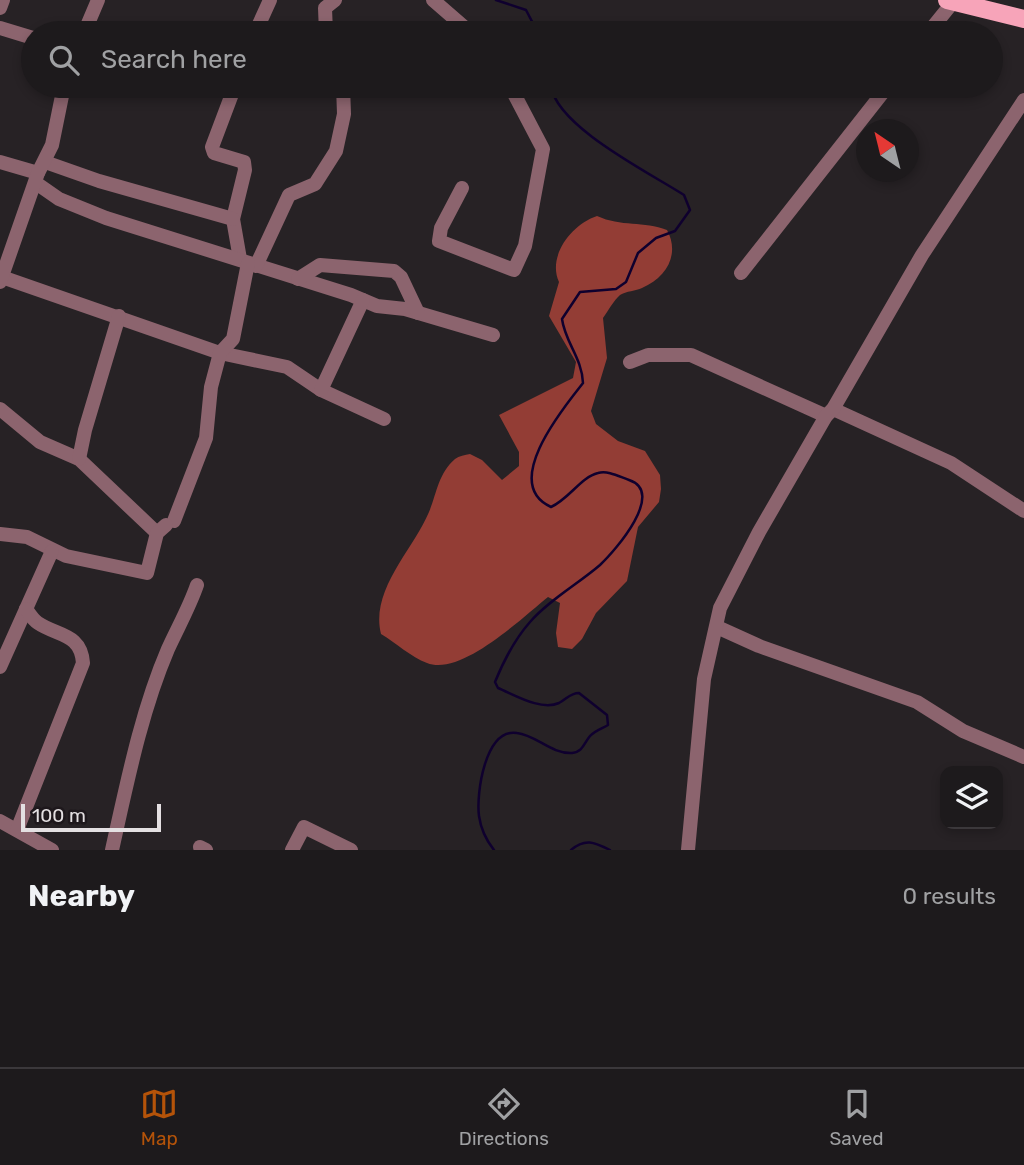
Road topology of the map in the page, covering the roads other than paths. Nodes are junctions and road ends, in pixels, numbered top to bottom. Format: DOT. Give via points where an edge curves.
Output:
graph roads {
  1 [pos="4,0"];
  2 [pos="98,0"];
  3 [pos="270,0"];
  4 [pos="335,0"];
  5 [pos="433,0"];
  6 [pos="950,1"];
  7 [pos="0,8"];
  8 [pos="1024,18"];
  9 [pos="89,21"];
  10 [pos="260,21"];
  11 [pos="325,21"];
  12 [pos="457,21"];
  13 [pos="936,21"];
  14 [pos="0,28"];
  15 [pos="21,34"];
  16 [pos="62,98"];
  17 [pos="230,98"];
  18 [pos="343,98"];
  19 [pos="516,98"];
  20 [pos="879,98"];
  21 [pos="1024,100"];
  22 [pos="0,162"];
  23 [pos="40,173"];
  24 [pos="462,188"];
  25 [pos="233,219"];
  26 [pos="248,262"];
  27 [pos="741,273"];
  28 [pos="298,279"];
  29 [pos="1,280"];
  30 [pos="363,300"];
  31 [pos="418,313"];
  32 [pos="119,316"];
  33 [pos="493,335"];
  34 [pos="220,353"];
  35 [pos="630,362"];
  36 [pos="321,390"];
  37 [pos="0,409"];
  38 [pos="829,412"];
  39 [pos="384,419"];
  40 [pos="79,459"];
  41 [pos="1024,511"];
  42 [pos="165,526"];
  43 [pos="0,534"];
  44 [pos="52,551"];
  45 [pos="197,585"];
  46 [pos="26,609"];
  47 [pos="717,627"];
  48 [pos="0,667"];
  49 [pos="1024,757"];
  50 [pos="0,821"];
  51 [pos="17,830"];
  52 [pos="52,850"];
  53 [pos="112,850"];
  54 [pos="292,850"];
  55 [pos="351,850"];
  56 [pos="688,850"];
  1 -- 7 [label="street"];
  2 -- 9 [label="street"];
  3 -- 10 [label="street"];
  4 -- 11 [label="street" via="324,8"];
  5 -- 12 [label="street"];
  6 -- 8 [label="main road"];
  6 -- 13 [label="street"];
  14 -- 15 [label="street"];
  16 -- 23 [label="street" via="52,145"];
  17 -- 25 [label="street" via="212,147 214,153 244,162"];
  18 -- 26 [label="street" via="336,150 314,184 289,195"];
  19 -- 24 [label="street" via="543,149 525,246 514,270 439,242 441,228"];
  20 -- 27 [label="street"];
  21 -- 38 [label="street" via="922,255"];
  22 -- 23 [label="street"];
  23 -- 25 [label="street" via="99,181"];
  23 -- 26 [label="street" via="59,198 106,218"];
  23 -- 29 [label="street"];
  25 -- 26 [label="street"];
  26 -- 28 [label="street"];
  26 -- 34 [label="street" via="233,339"];
  28 -- 30 [label="street"];
  28 -- 31 [label="street" via="320,265 394,271"];
  29 -- 32 [label="street"];
  30 -- 31 [label="street"];
  30 -- 36 [label="street"];
  31 -- 33 [label="street"];
  32 -- 34 [label="street"];
  32 -- 40 [label="street"];
  34 -- 36 [label="street" via="287,367"];
  34 -- 42 [label="street" via="206,438"];
  35 -- 38 [label="street" via="648,355 691,355"];
  36 -- 39 [label="street"];
  37 -- 40 [label="street" via="40,442"];
  38 -- 41 [label="street" via="951,463"];
  38 -- 47 [label="street" via="759,532 720,608"];
  40 -- 42 [label="street"];
  42 -- 44 [label="street" via="147,573"];
  43 -- 44 [label="street" via="27,537"];
  44 -- 46 [label="street"];
  45 -- 53 [label="street" via="148,710"];
  46 -- 48 [label="street"];
  46 -- 51 [label="street" via="37,623 76,641 83,663"];
  47 -- 49 [label="street" via="917,702 963,731"];
  47 -- 56 [label="street" via="705,679"];
  50 -- 51 [label="street"];
  51 -- 52 [label="street"];
  54 -- 55 [label="street" via="304,827"];
}
